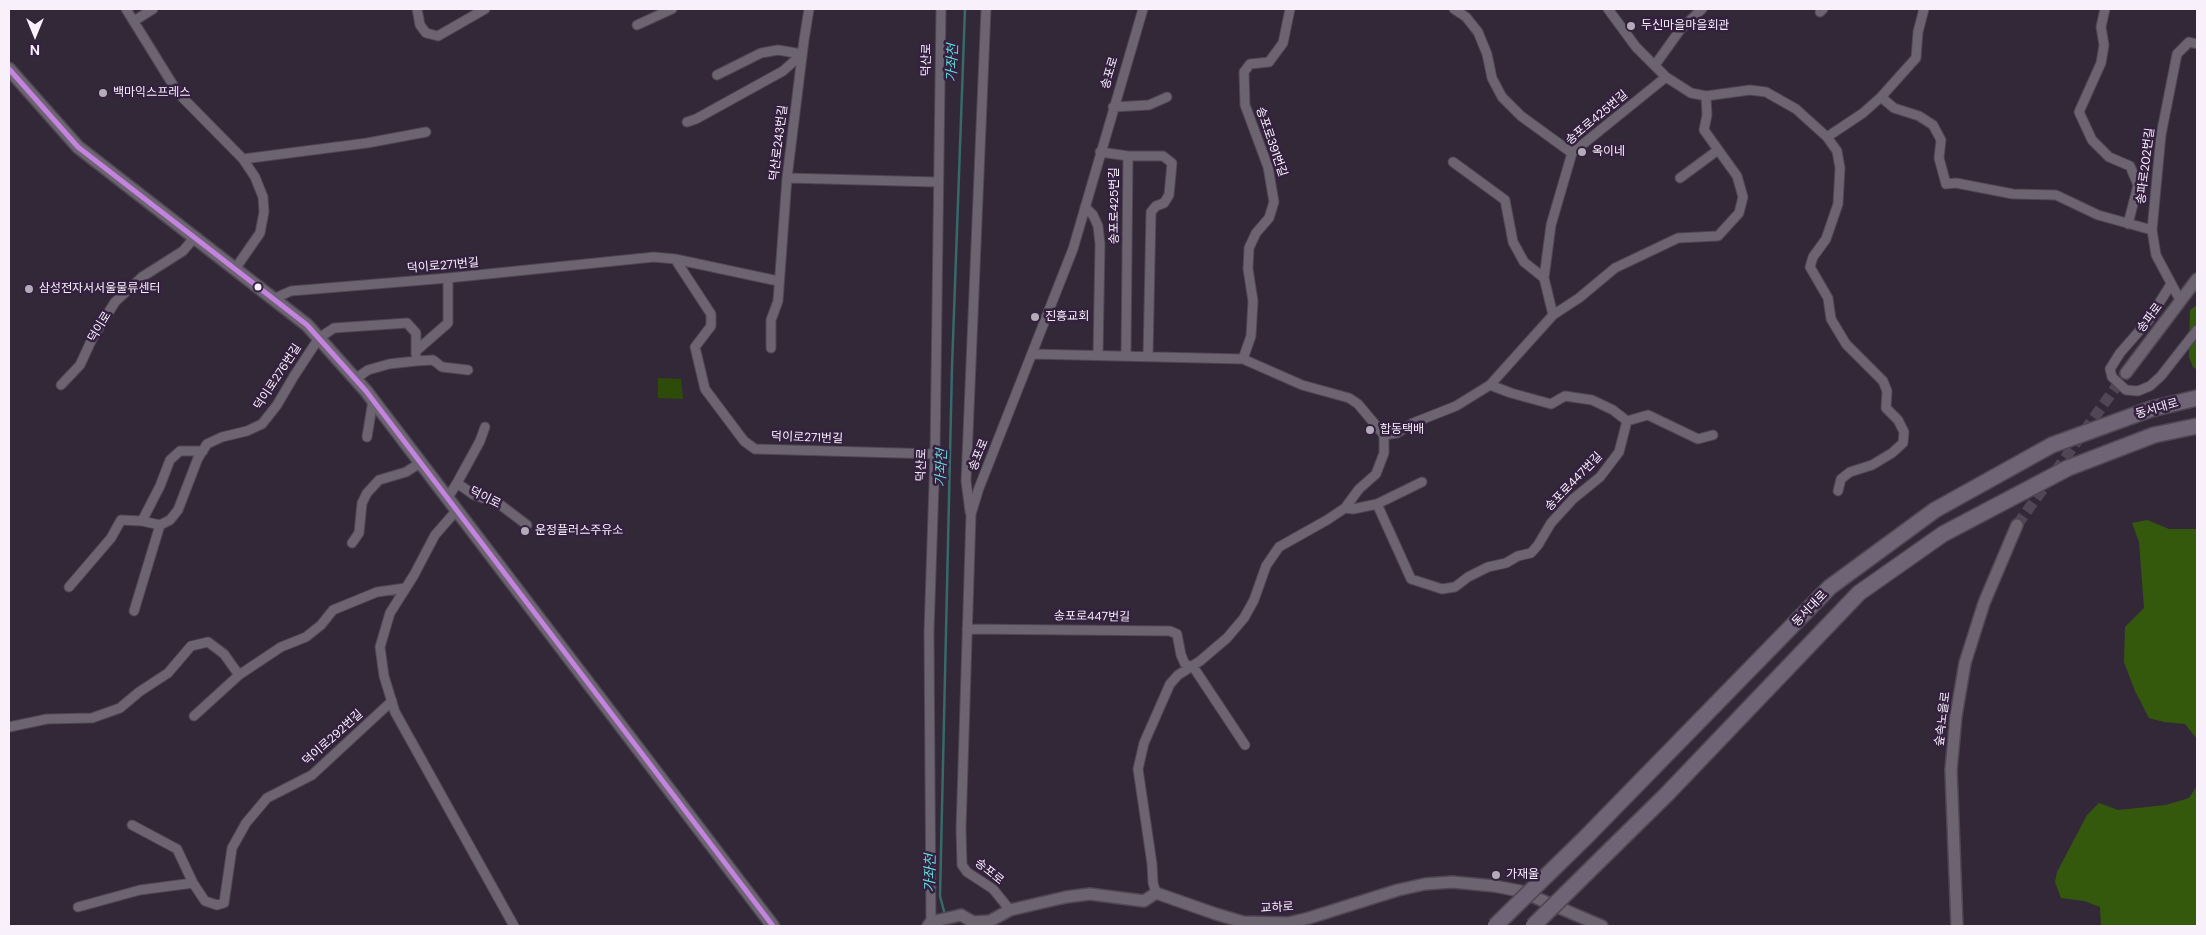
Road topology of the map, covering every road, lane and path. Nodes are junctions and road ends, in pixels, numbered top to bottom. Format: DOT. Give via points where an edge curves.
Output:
graph roads {
  1 [pos="126,9"];
  2 [pos="154,9"];
  3 [pos="417,9"];
  4 [pos="485,9"];
  5 [pos="672,9"];
  6 [pos="809,9"];
  7 [pos="941,9"];
  8 [pos="986,9"];
  9 [pos="1143,9"];
  10 [pos="1290,9"];
  11 [pos="1454,9"];
  12 [pos="1608,9"];
  13 [pos="1702,9"];
  14 [pos="1924,9"];
  15 [pos="2104,9"];
  16 [pos="134,21"];
  17 [pos="637,25"];
  18 [pos="2197,44"];
  19 [pos="802,54"];
  20 [pos="1654,65"];
  21 [pos="9,69"];
  22 [pos="717,75"];
  23 [pos="1666,77"];
  24 [pos="1706,96"];
  25 [pos="1168,97"];
  26 [pos="1881,97"];
  27 [pos="1113,107"];
  28 [pos="687,122"];
  29 [pos="426,132"];
  30 [pos="1827,137"];
  31 [pos="1718,150"];
  32 [pos="1100,152"];
  33 [pos="1572,152"];
  34 [pos="1128,156"];
  35 [pos="243,159"];
  36 [pos="1454,162"];
  37 [pos="787,178"];
  38 [pos="1680,178"];
  39 [pos="937,182"];
  40 [pos="1085,207"];
  41 [pos="2128,224"];
  42 [pos="2152,230"];
  43 [pos="194,238"];
  44 [pos="675,259"];
  45 [pos="235,269"];
  46 [pos="448,278"];
  47 [pos="1544,278"];
  48 [pos="2197,279"];
  49 [pos="778,281"];
  50 [pos="2170,284"];
  51 [pos="273,299"];
  52 [pos="2180,300"];
  53 [pos="1553,315"];
  54 [pos="2197,330"];
  55 [pos="319,338"];
  56 [pos="771,348"];
  57 [pos="416,351"];
  58 [pos="1032,354"];
  59 [pos="1098,355"];
  60 [pos="1126,356"];
  61 [pos="1148,356"];
  62 [pos="1243,359"];
  63 [pos="416,361"];
  64 [pos="468,370"];
  65 [pos="2126,373"];
  66 [pos="356,379"];
  67 [pos="61,385"];
  68 [pos="1490,385"];
  69 [pos="2197,398"];
  70 [pos="373,400"];
  71 [pos="1627,421"];
  72 [pos="2197,426"];
  73 [pos="485,427"];
  74 [pos="1384,435"];
  75 [pos="1713,435"];
  76 [pos="367,437"];
  77 [pos="202,451"];
  78 [pos="935,454"];
  79 [pos="420,463"];
  80 [pos="1422,482"];
  81 [pos="457,483"];
  82 [pos="1838,490"];
  83 [pos="448,499"];
  84 [pos="1377,504"];
  85 [pos="1345,508"];
  86 [pos="456,511"];
  87 [pos="971,514"];
  88 [pos="142,521"];
  89 [pos="160,525"];
  90 [pos="527,525"];
  91 [pos="2017,525"];
  92 [pos="352,543"];
  93 [pos="69,587"];
  94 [pos="406,588"];
  95 [pos="134,612"];
  96 [pos="967,628"];
  97 [pos="1191,666"];
  98 [pos="239,674"];
  99 [pos="392,701"];
  100 [pos="194,716"];
  101 [pos="9,727"];
  102 [pos="1245,745"];
  103 [pos="132,825"];
  104 [pos="193,883"];
  105 [pos="1156,893"];
  106 [pos="78,907"];
  107 [pos="1010,910"];
  108 [pos="929,924"];
  109 [pos="1597,925"];
  110 [pos="514,926"];
  111 [pos="773,926"];
  112 [pos="1495,926"];
  113 [pos="1533,926"];
  114 [pos="1957,926"];
  1 -- 16 [label="street"];
  2 -- 16 [label="street"];
  3 -- 4 [label="street" via="420,25 426,33 438,36"];
  5 -- 17 [label="street"];
  6 -- 19 [label="street, 덕산로243번길"];
  7 -- 39 [label="street, 덕산로"];
  8 -- 87 [label="street" via="966,481"];
  9 -- 27 [label="street, 송포로"];
  10 -- 62 [label="street, 송포로391번길" via="1283,43 1269,62 1250,64 1244,72 1245,105 1268,167 1274,202 1269,218 1249,248 1248,269 1254,301 1252,336"];
  11 -- 33 [label="street" via="1466,17 1478,32 1492,78 1502,97 1528,121"];
  12 -- 20 [label="street"];
  13 -- 20 [label="street" via="1680,30"];
  14 -- 26 [label="street" via="1916,58"];
  15 -- 41 [label="street" via="2101,63 2079,112 2092,140 2109,157 2130,166 2138,185"];
  16 -- 35 [label="street" via="178,93"];
  18 -- 42 [label="street, 송파로202번길" via="2189,42 2177,54 2161,135"];
  19 -- 22 [label="street" via="778,50 761,53"];
  19 -- 28 [label="street" via="783,71"];
  19 -- 37 [label="street, 덕산로243번길"];
  20 -- 23 [label="street"];
  21 -- 43 [label="main road, 덕이로" via="78,147"];
  23 -- 24 [label="street" via="1691,93"];
  23 -- 33 [label="street, 송포로425번길"];
  24 -- 30 [label="street" via="1750,90 1766,92 1796,109"];
  24 -- 31 [label="street" via="1704,130"];
  25 -- 27 [label="street" via="1149,105"];
  26 -- 30 [label="street"];
  26 -- 41 [label="street" via="1894,108 1919,116 1933,125 1941,140 1939,158 1946,184 1956,182 2012,194 2056,195 2098,215"];
  27 -- 32 [label="street, 송포로"];
  29 -- 35 [label="street"];
  30 -- 82 [label="street" via="1837,150 1840,168 1838,204 1826,239 1810,267 1828,298 1831,319 1846,344 1884,381 1886,408 1904,432 1903,443 1892,454 1841,478"];
  31 -- 38 [label="street"];
  31 -- 53 [label="street" via="1738,176 1743,197 1739,213 1718,236 1678,238 1615,268"];
  32 -- 34 [label="street"];
  32 -- 40 [label="street, 송포로"];
  33 -- 47 [label="street, 송포로425번길" via="1551,225"];
  34 -- 60 [label="street, 송포로425번길"];
  34 -- 61 [label="street, 송포로425번길" via="1163,156 1172,163 1169,195 1151,212"];
  35 -- 45 [label="street" via="263,196 264,212 260,233"];
  36 -- 47 [label="street" via="1505,200 1513,242 1524,262"];
  37 -- 39 [label="street"];
  37 -- 49 [label="street, 덕산로243번길"];
  39 -- 78 [label="street, 덕산로"];
  40 -- 58 [label="street, 송포로" via="1073,249"];
  40 -- 59 [label="street" via="1098,226 1100,244"];
  41 -- 42 [label="street"];
  42 -- 50 [label="street, 송파로202번길" via="2156,255"];
  43 -- 45 [label="main road, 덕이로"];
  43 -- 67 [label="street, 덕이로" via="183,252 142,277 115,302 80,365"];
  44 -- 46 [label="street, 덕이로271번길" via="654,257"];
  44 -- 49 [label="street, 덕이로271번길"];
  44 -- 78 [label="street, 덕이로271번길" via="711,314 712,326 694,347 705,389 744,441 755,449"];
  45 -- 51 [label="main road, 덕이로"];
  46 -- 51 [label="street, 덕이로271번길" via="291,291"];
  46 -- 57 [label="street" via="448,323"];
  47 -- 53 [label="street, 송포로425번길"];
  48 -- 52 [label="street, 송파로"];
  49 -- 56 [label="street, 덕산로243번길" via="778,301 771,320"];
  50 -- 52 [label="street, 송파로202번길"];
  50 -- 54 [label="street" via="2148,320 2110,369 2112,377 2126,390 2138,391 2150,386 2162,376"];
  51 -- 55 [label="main road, 덕이로" via="307,324"];
  52 -- 65 [label="street, 송파로"];
  53 -- 68 [label="street"];
  55 -- 57 [label="street" via="334,328 408,323 416,333"];
  55 -- 66 [label="main road, 덕이로"];
  55 -- 77 [label="street, 덕이로276번길" via="277,406 262,424 222,437 207,444"];
  57 -- 63 [label="street"];
  58 -- 59 [label="street"];
  58 -- 87 [label="street, 송포로"];
  59 -- 60 [label="street"];
  60 -- 61 [label="street"];
  61 -- 62 [label="street"];
  62 -- 74 [label="street" via="1302,385 1349,398"];
  63 -- 64 [label="street" via="434,360 442,367"];
  63 -- 66 [label="street" via="368,370"];
  66 -- 70 [label="main road, 덕이로"];
  68 -- 71 [label="street" via="1552,404 1566,396 1592,400"];
  68 -- 74 [label="street" via="1456,406 1397,433"];
  69 -- 112 [label="highway, 동서대로, bridge" via="2150,409 2052,445 1935,510 1830,587"];
  70 -- 76 [label="street"];
  70 -- 79 [label="main road, 덕이로"];
  71 -- 75 [label="street" via="1648,415 1698,439"];
  71 -- 84 [label="street, 송포로447번길" via="1619,452 1600,476 1551,523 1531,553 1488,567 1455,587 1442,589 1410,579"];
  72 -- 113 [label="highway, 동서대로, bridge" via="2154,435 2068,468 1924,547 1860,593 1666,795"];
  73 -- 81 [label="street"];
  74 -- 85 [label="street" via="1384,453 1376,474"];
  77 -- 88 [label="street" via="180,451 170,460"];
  77 -- 89 [label="street" via="178,510 170,520"];
  78 -- 108 [label="street, 덕산로" via="929,632"];
  79 -- 83 [label="main road, 덕이로"];
  79 -- 92 [label="street" via="406,472 379,480 367,493 362,503 359,533"];
  80 -- 84 [label="street"];
  81 -- 83 [label="street, 덕이로"];
  81 -- 90 [label="street, 덕이로" via="474,495 498,503"];
  83 -- 86 [label="main road, 덕이로"];
  84 -- 85 [label="street"];
  85 -- 97 [label="street" via="1279,547 1266,566 1244,618 1228,638"];
  86 -- 94 [label="street" via="435,535"];
  86 -- 111 [label="main road, 덕이로"];
  87 -- 96 [label="street, 송포로"];
  88 -- 89 [label="street"];
  88 -- 93 [label="street" via="121,520"];
  89 -- 95 [label="street"];
  91 -- 114 [label="street, 숲속노을로" via="1984,604 1966,663 1956,716 1951,770"];
  94 -- 98 [label="street" via="377,592 333,610 306,637 281,647"];
  94 -- 99 [label="street" via="390,614 380,647"];
  96 -- 97 [label="street, 송포로447번길" via="1170,631 1178,634 1181,655"];
  96 -- 107 [label="street, 송포로" via="962,865 993,889"];
  97 -- 102 [label="street, 송포로447번길"];
  97 -- 105 [label="street" via="1170,684 1144,743 1138,769"];
  98 -- 100 [label="street"];
  98 -- 101 [label="street" via="224,654 208,642 199,644 191,646 168,673 120,708 92,718 47,719"];
  99 -- 104 [label="street, 덕이로292번길" via="312,775 267,798 246,823 232,848 224,903 205,902"];
  99 -- 110 [label="street" via="395,712"];
  103 -- 104 [label="street, 덕이로292번길" via="177,849"];
  104 -- 106 [label="street" via="140,890"];
  105 -- 107 [label="street" via="1144,901 1090,894"];
  105 -- 109 [label="street, 교하로" via="1243,922 1288,923 1425,884 1473,883 1520,892"];
  107 -- 108 [label="street" via="990,921 973,922 960,915"];
}
